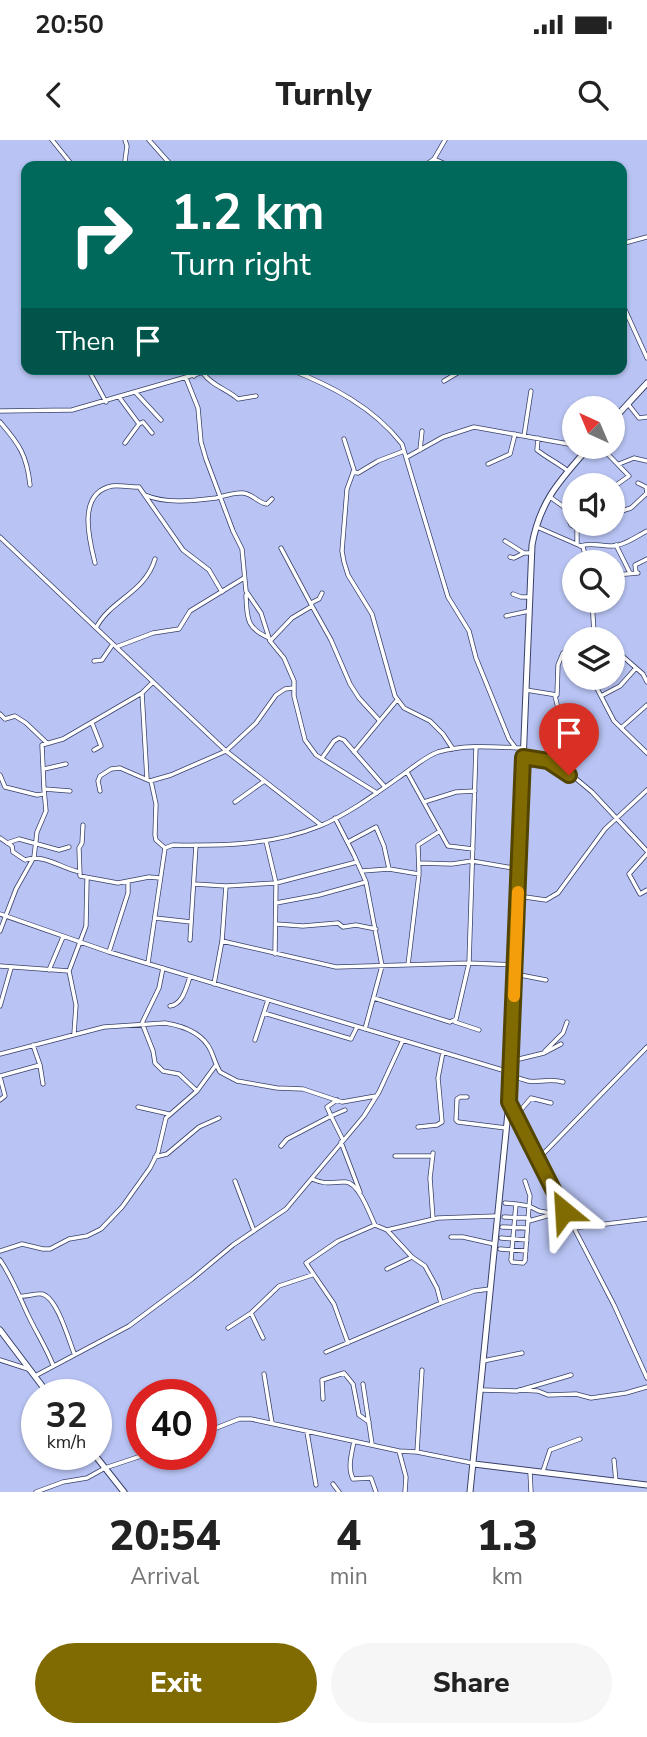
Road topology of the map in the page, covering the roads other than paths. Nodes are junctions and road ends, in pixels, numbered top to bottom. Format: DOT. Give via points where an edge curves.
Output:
graph roads {
  1 [pos="52,140"];
  2 [pos="125,140"];
  3 [pos="149,140"];
  4 [pos="445,140"];
  5 [pos="434,159"];
  6 [pos="70,161"];
  7 [pos="125,161"];
  8 [pos="168,161"];
  9 [pos="431,161"];
  10 [pos="439,161"];
  11 [pos="647,237"];
  12 [pos="627,242"];
  13 [pos="627,314"];
  14 [pos="647,358"];
  15 [pos="91,375"];
  16 [pos="187,375"];
  17 [pos="197,375"];
  18 [pos="205,375"];
  19 [pos="302,375"];
  20 [pos="454,375"];
  21 [pos="194,376"];
  22 [pos="187,378"];
  23 [pos="444,381"];
  24 [pos="647,383"];
  25 [pos="531,391"];
  26 [pos="136,393"];
  27 [pos="256,396"];
  28 [pos="119,397"];
  29 [pos="106,401"];
  30 [pos="628,404"];
  31 [pos="625,407"];
  32 [pos="0,411"];
  33 [pos="647,417"];
  34 [pos="161,420"];
  35 [pos="0,422"];
  36 [pos="139,424"];
  37 [pos="422,431"];
  38 [pos="152,433"];
  39 [pos="515,434"];
  40 [pos="524,436"];
  41 [pos="538,438"];
  42 [pos="344,439"];
  43 [pos="562,442"];
  44 [pos="125,443"];
  45 [pos="420,450"];
  46 [pos="404,451"];
  47 [pos="407,457"];
  48 [pos="577,459"];
  49 [pos="614,459"];
  50 [pos="647,461"];
  51 [pos="488,464"];
  52 [pos="619,464"];
  53 [pos="568,471"];
  54 [pos="353,472"];
  55 [pos="625,479"];
  56 [pos="638,483"];
  57 [pos="30,485"];
  58 [pos="647,493"];
  59 [pos="143,494"];
  60 [pos="221,496"];
  61 [pos="548,497"];
  62 [pos="272,499"];
  63 [pos="562,506"];
  64 [pos="625,510"];
  65 [pos="536,526"];
  66 [pos="647,531"];
  67 [pos="578,536"];
  68 [pos="0,537"];
  69 [pos="505,541"];
  70 [pos="579,545"];
  71 [pos="616,545"];
  72 [pos="281,548"];
  73 [pos="584,550"];
  74 [pos="524,553"];
  75 [pos="532,553"];
  76 [pos="510,556"];
  77 [pos="155,559"];
  78 [pos="647,559"];
  79 [pos="95,563"];
  80 [pos="629,573"];
  81 [pos="625,574"];
  82 [pos="244,579"];
  83 [pos="246,591"];
  84 [pos="222,592"];
  85 [pos="322,593"];
  86 [pos="513,594"];
  87 [pos="530,597"];
  88 [pos="312,605"];
  89 [pos="529,611"];
  90 [pos="506,616"];
  91 [pos="96,628"];
  92 [pos="270,639"];
  93 [pos="114,645"];
  94 [pos="562,655"];
  95 [pos="625,658"];
  96 [pos="94,661"];
  97 [pos="636,668"];
  98 [pos="153,682"];
  99 [pos="647,682"];
  100 [pos="294,688"];
  101 [pos="526,690"];
  102 [pos="598,690"];
  103 [pos="142,693"];
  104 [pos="555,696"];
  105 [pos="601,696"];
  106 [pos="397,699"];
  107 [pos="647,705"];
  108 [pos="0,714"];
  109 [pos="379,720"];
  110 [pos="92,722"];
  111 [pos="574,725"];
  112 [pos="621,728"];
  113 [pos="47,743"];
  114 [pos="578,743"];
  115 [pos="476,747"];
  116 [pos="514,747"];
  117 [pos="523,748"];
  118 [pos="453,749"];
  119 [pos="94,750"];
  120 [pos="226,751"];
  121 [pos="354,752"];
  122 [pos="647,753"];
  123 [pos="523,757"];
  124 [pos="322,758"];
  125 [pos="542,761"];
  126 [pos="66,764"];
  127 [pos="44,769"];
  128 [pos="407,772"];
  129 [pos="0,775"];
  130 [pos="149,780"];
  131 [pos="263,782"];
  132 [pos="385,787"];
  133 [pos="647,790"];
  134 [pos="44,791"];
  135 [pos="70,791"];
  136 [pos="100,791"];
  137 [pos="475,792"];
  138 [pos="377,793"];
  139 [pos="235,802"];
  140 [pos="424,802"];
  141 [pos="335,818"];
  142 [pos="616,819"];
  143 [pos="83,825"];
  144 [pos="321,825"];
  145 [pos="440,831"];
  146 [pos="0,838"];
  147 [pos="266,841"];
  148 [pos="348,842"];
  149 [pos="8,843"];
  150 [pos="35,843"];
  151 [pos="197,845"];
  152 [pos="69,847"];
  153 [pos="165,848"];
  154 [pos="473,849"];
  155 [pos="647,853"];
  156 [pos="34,857"];
  157 [pos="472,861"];
  158 [pos="358,862"];
  159 [pos="419,863"];
  160 [pos="389,869"];
  161 [pos="519,869"];
  162 [pos="362,871"];
  163 [pos="80,872"];
  164 [pos="419,873"];
  165 [pos="87,878"];
  166 [pos="160,878"];
  167 [pos="128,881"];
  168 [pos="366,882"];
  169 [pos="276,883"];
  170 [pos="194,884"];
  171 [pos="226,886"];
  172 [pos="647,890"];
  173 [pos="518,896"];
  174 [pos="276,903"];
  175 [pos="0,915"];
  176 [pos="7,917"];
  177 [pos="155,918"];
  178 [pos="191,922"];
  179 [pos="276,924"];
  180 [pos="376,929"];
  181 [pos="0,931"];
  182 [pos="62,937"];
  183 [pos="190,940"];
  184 [pos="222,941"];
  185 [pos="80,943"];
  186 [pos="109,952"];
  187 [pos="275,954"];
  188 [pos="469,963"];
  189 [pos="148,964"];
  190 [pos="408,965"];
  191 [pos="515,965"];
  192 [pos="0,966"];
  193 [pos="382,966"];
  194 [pos="11,967"];
  195 [pos="163,968"];
  196 [pos="49,971"];
  197 [pos="69,971"];
  198 [pos="515,974"];
  199 [pos="190,977"];
  200 [pos="546,980"];
  201 [pos="214,984"];
  202 [pos="374,998"];
  203 [pos="268,1000"];
  204 [pos="0,1006"];
  205 [pos="170,1006"];
  206 [pos="264,1013"];
  207 [pos="454,1022"];
  208 [pos="567,1022"];
  209 [pos="142,1023"];
  210 [pos="357,1027"];
  211 [pos="365,1029"];
  212 [pos="479,1030"];
  213 [pos="74,1034"];
  214 [pos="255,1040"];
  215 [pos="403,1040"];
  216 [pos="561,1044"];
  217 [pos="33,1045"];
  218 [pos="647,1047"];
  219 [pos="443,1052"];
  220 [pos="544,1053"];
  221 [pos="0,1054"];
  222 [pos="511,1061"];
  223 [pos="40,1065"];
  224 [pos="216,1065"];
  225 [pos="510,1075"];
  226 [pos="0,1076"];
  227 [pos="564,1082"];
  228 [pos="43,1084"];
  229 [pos="197,1091"];
  230 [pos="376,1096"];
  231 [pos="467,1097"];
  232 [pos="0,1100"];
  233 [pos="337,1100"];
  234 [pos="509,1102"];
  235 [pos="551,1103"];
  236 [pos="138,1107"];
  237 [pos="345,1110"];
  238 [pos="169,1114"];
  239 [pos="331,1116"];
  240 [pos="515,1117"];
  241 [pos="219,1118"];
  242 [pos="418,1127"];
  243 [pos="506,1128"];
  244 [pos="342,1141"];
  245 [pos="281,1146"];
  246 [pos="395,1156"];
  247 [pos="155,1157"];
  248 [pos="537,1157"];
  249 [pos="311,1178"];
  250 [pos="235,1181"];
  251 [pos="525,1181"];
  252 [pos="360,1194"];
  253 [pos="505,1203"];
  254 [pos="516,1204"];
  255 [pos="529,1206"];
  256 [pos="564,1211"];
  257 [pos="556,1214"];
  258 [pos="501,1216"];
  259 [pos="515,1217"];
  260 [pos="433,1219"];
  261 [pos="529,1219"];
  262 [pos="647,1219"];
  263 [pos="374,1225"];
  264 [pos="502,1227"];
  265 [pos="514,1228"];
  266 [pos="528,1228"];
  267 [pos="573,1228"];
  268 [pos="387,1230"];
  269 [pos="254,1231"];
  270 [pos="451,1237"];
  271 [pos="501,1238"];
  272 [pos="513,1239"];
  273 [pos="527,1240"];
  274 [pos="498,1247"];
  275 [pos="512,1250"];
  276 [pos="0,1251"];
  277 [pos="526,1251"];
  278 [pos="412,1257"];
  279 [pos="0,1260"];
  280 [pos="387,1269"];
  281 [pos="313,1275"];
  282 [pos="492,1289"];
  283 [pos="20,1296"];
  284 [pos="441,1303"];
  285 [pos="251,1312"];
  286 [pos="228,1328"];
  287 [pos="0,1330"];
  288 [pos="263,1338"];
  289 [pos="348,1343"];
  290 [pos="326,1352"];
  291 [pos="522,1353"];
  292 [pos="74,1354"];
  293 [pos="0,1360"];
  294 [pos="483,1361"];
  295 [pos="53,1365"];
  296 [pos="422,1370"];
  297 [pos="33,1373"];
  298 [pos="264,1374"];
  299 [pos="571,1375"];
  300 [pos="647,1378"];
  301 [pos="37,1379"];
  302 [pos="363,1384"];
  303 [pos="647,1387"];
  304 [pos="481,1390"];
  305 [pos="519,1390"];
  306 [pos="323,1399"];
  307 [pos="369,1422"];
  308 [pos="272,1423"];
  309 [pos="217,1428"];
  310 [pos="307,1432"];
  311 [pos="580,1439"];
  312 [pos="354,1440"];
  313 [pos="372,1444"];
  314 [pos="399,1451"];
  315 [pos="417,1452"];
  316 [pos="614,1460"];
  317 [pos="474,1464"];
  318 [pos="101,1470"];
  319 [pos="107,1470"];
  320 [pos="530,1472"];
  321 [pos="543,1473"];
  322 [pos="616,1482"];
  323 [pos="333,1484"];
  324 [pos="316,1485"];
  325 [pos="647,1485"];
  326 [pos="36,1492"];
  327 [pos="124,1492"];
  328 [pos="339,1492"];
  329 [pos="376,1492"];
  330 [pos="405,1492"];
  331 [pos="470,1492"];
  332 [pos="531,1492"];
  1 -- 6 [label="street"];
  2 -- 7 [label="street"];
  3 -- 8 [label="street"];
  4 -- 5 [label="street"];
  5 -- 9 [label="street"];
  5 -- 10 [label="street"];
  11 -- 12 [label="street"];
  13 -- 14 [label="street"];
  15 -- 29 [label="street"];
  16 -- 22 [label="street"];
  17 -- 21 [label="street"];
  18 -- 27 [label="street" via="239,399"];
  19 -- 46 [label="street" via="368,410 390,429"];
  20 -- 23 [label="street"];
  21 -- 22 [label="street"];
  22 -- 26 [label="street"];
  22 -- 60 [label="street" via="198,408 203,450"];
  24 -- 30 [label="main road"];
  25 -- 40 [label="street"];
  26 -- 28 [label="street"];
  26 -- 34 [label="street"];
  28 -- 29 [label="street"];
  28 -- 36 [label="street"];
  29 -- 32 [label="street" via="72,410"];
  30 -- 31 [label="main road"];
  30 -- 33 [label="street" via="639,418"];
  35 -- 57 [label="street" via="22,449"];
  36 -- 38 [label="street" via="143,422"];
  36 -- 44 [label="street"];
  37 -- 45 [label="street"];
  39 -- 40 [label="street"];
  39 -- 45 [label="street" via="474,427"];
  39 -- 51 [label="street" via="510,454"];
  40 -- 41 [label="street"];
  41 -- 43 [label="street"];
  41 -- 53 [label="street" via="537,450"];
  42 -- 54 [label="street"];
  45 -- 47 [label="street"];
  46 -- 47 [label="street"];
  46 -- 54 [label="street"];
  47 -- 116 [label="street" via="448,597 469,631"];
  48 -- 53 [label="main road"];
  49 -- 52 [label="street"];
  50 -- 52 [label="street" via="634,458"];
  52 -- 55 [label="street" via="629,476"];
  53 -- 61 [label="main road"];
  54 -- 106 [label="street" via="347,489 344,562 372,614"];
  56 -- 58 [label="street" via="646,486"];
  58 -- 64 [label="street"];
  59 -- 60 [label="street" via="161,501"];
  59 -- 79 [label="street" via="139,487 113,486 99,491 91,502 87,519"];
  59 -- 84 [label="street" via="183,550 209,570"];
  60 -- 62 [label="street" via="241,492 267,505"];
  60 -- 82 [label="street" via="242,549"];
  61 -- 63 [label="street"];
  61 -- 65 [label="main road"];
  65 -- 70 [label="street"];
  65 -- 75 [label="main road"];
  66 -- 71 [label="street"];
  67 -- 70 [label="street"];
  68 -- 91 [label="street"];
  69 -- 74 [label="street"];
  70 -- 71 [label="street"];
  70 -- 73 [label="street"];
  71 -- 80 [label="street"];
  72 -- 88 [label="street"];
  74 -- 75 [label="street"];
  74 -- 76 [label="street"];
  75 -- 87 [label="main road"];
  77 -- 91 [label="street" via="141,584"];
  78 -- 80 [label="street" via="635,565 637,572"];
  80 -- 81 [label="street"];
  82 -- 83 [label="street"];
  82 -- 84 [label="street"];
  83 -- 92 [label="street" via="264,619"];
  83 -- 92 [label="street" via="248,620"];
  84 -- 93 [label="street" via="190,611 179,629"];
  85 -- 88 [label="street"];
  86 -- 87 [label="street"];
  87 -- 89 [label="main road"];
  88 -- 92 [label="street"];
  88 -- 109 [label="street" via="350,684"];
  89 -- 90 [label="street"];
  89 -- 101 [label="main road"];
  91 -- 93 [label="street"];
  92 -- 100 [label="street" via="284,658"];
  93 -- 96 [label="street" via="102,660"];
  93 -- 98 [label="street"];
  94 -- 104 [label="street"];
  95 -- 97 [label="street"];
  97 -- 99 [label="street"];
  97 -- 105 [label="street" via="620,686"];
  98 -- 103 [label="street"];
  98 -- 120 [label="street"];
  100 -- 120 [label="street" via="276,695 256,723"];
  100 -- 124 [label="street" via="305,740"];
  101 -- 104 [label="street"];
  101 -- 117 [label="main road"];
  102 -- 105 [label="street"];
  103 -- 110 [label="street"];
  103 -- 130 [label="street"];
  104 -- 111 [label="street" via="560,716"];
  105 -- 112 [label="street"];
  106 -- 109 [label="street"];
  106 -- 118 [label="street" via="430,722"];
  107 -- 112 [label="street"];
  108 -- 113 [label="street" via="5,719 15,716"];
  109 -- 121 [label="street"];
  110 -- 113 [label="street"];
  110 -- 119 [label="street" via="101,746"];
  112 -- 122 [label="street"];
  113 -- 127 [label="street" via="41,747"];
  114 -- 125 [label="street" via="555,738"];
  115 -- 116 [label="street"];
  115 -- 118 [label="street"];
  115 -- 137 [label="street"];
  116 -- 117 [label="street"];
  117 -- 123 [label="main road"];
  118 -- 128 [label="street" via="435,754"];
  120 -- 130 [label="street"];
  120 -- 131 [label="street"];
  121 -- 124 [label="street" via="339,738"];
  121 -- 132 [label="street"];
  123 -- 125 [label="street"];
  123 -- 161 [label="main road"];
  124 -- 138 [label="street"];
  125 -- 142 [label="street" via="575,777"];
  126 -- 127 [label="street"];
  127 -- 134 [label="street"];
  128 -- 132 [label="street"];
  128 -- 140 [label="street"];
  129 -- 134 [label="street" via="5,787 37,795"];
  130 -- 136 [label="street" via="111,769 100,776"];
  130 -- 153 [label="street" via="156,840"];
  131 -- 139 [label="street"];
  131 -- 144 [label="street"];
  132 -- 138 [label="street"];
  133 -- 142 [label="street"];
  134 -- 135 [label="street"];
  134 -- 150 [label="street" via="46,811"];
  137 -- 140 [label="street" via="456,792"];
  137 -- 154 [label="street"];
  138 -- 141 [label="street"];
  140 -- 145 [label="street"];
  141 -- 144 [label="street"];
  141 -- 148 [label="street"];
  142 -- 155 [label="street"];
  142 -- 173 [label="street" via="554,897"];
  143 -- 163 [label="street"];
  144 -- 147 [label="street"];
  145 -- 154 [label="street" via="450,847"];
  145 -- 159 [label="street" via="418,845"];
  146 -- 149 [label="street"];
  147 -- 151 [label="street"];
  147 -- 169 [label="street"];
  148 -- 158 [label="street"];
  148 -- 160 [label="street" via="376,827"];
  149 -- 150 [label="street" via="19,839"];
  149 -- 156 [label="street" via="20,858"];
  150 -- 152 [label="street" via="60,850"];
  150 -- 156 [label="street"];
  151 -- 153 [label="street"];
  151 -- 170 [label="street"];
  153 -- 166 [label="street"];
  154 -- 157 [label="street"];
  155 -- 172 [label="street" via="629,874 640,894"];
  156 -- 163 [label="street"];
  156 -- 176 [label="street"];
  157 -- 159 [label="street"];
  157 -- 161 [label="street"];
  157 -- 188 [label="street"];
  158 -- 162 [label="street"];
  158 -- 169 [label="street"];
  159 -- 164 [label="street"];
  160 -- 162 [label="street"];
  160 -- 164 [label="street"];
  161 -- 173 [label="main road"];
  162 -- 168 [label="street"];
  163 -- 165 [label="street"];
  164 -- 190 [label="street"];
  165 -- 167 [label="street"];
  165 -- 185 [label="street" via="86,926"];
  166 -- 167 [label="street"];
  166 -- 177 [label="street"];
  167 -- 186 [label="street"];
  168 -- 174 [label="street"];
  168 -- 180 [label="street"];
  169 -- 171 [label="street"];
  169 -- 174 [label="street"];
  170 -- 171 [label="street"];
  170 -- 178 [label="street"];
  171 -- 184 [label="street"];
  173 -- 191 [label="main road"];
  174 -- 179 [label="street"];
  175 -- 176 [label="street"];
  176 -- 181 [label="street"];
  176 -- 182 [label="street"];
  177 -- 178 [label="street"];
  177 -- 189 [label="street"];
  178 -- 183 [label="street"];
  179 -- 180 [label="street" via="336,922 343,927"];
  179 -- 187 [label="street"];
  180 -- 193 [label="street"];
  182 -- 185 [label="street"];
  182 -- 196 [label="street"];
  184 -- 187 [label="street"];
  184 -- 201 [label="street"];
  185 -- 186 [label="street"];
  185 -- 197 [label="street"];
  186 -- 189 [label="street"];
  187 -- 193 [label="street" via="336,967"];
  188 -- 190 [label="street"];
  188 -- 191 [label="street"];
  188 -- 207 [label="street"];
  189 -- 195 [label="street"];
  190 -- 193 [label="street"];
  191 -- 198 [label="main road"];
  192 -- 194 [label="street"];
  193 -- 202 [label="street"];
  194 -- 196 [label="street"];
  194 -- 204 [label="street"];
  195 -- 199 [label="street"];
  195 -- 209 [label="street"];
  196 -- 197 [label="street"];
  197 -- 213 [label="street" via="76,1005"];
  198 -- 200 [label="street"];
  198 -- 222 [label="main road"];
  199 -- 201 [label="street"];
  199 -- 205 [label="street" via="181,999"];
  201 -- 203 [label="street"];
  202 -- 207 [label="street"];
  202 -- 211 [label="street"];
  203 -- 206 [label="street"];
  203 -- 210 [label="street"];
  206 -- 210 [label="street" via="351,1039"];
  206 -- 214 [label="street"];
  207 -- 212 [label="street"];
  208 -- 220 [label="street"];
  209 -- 213 [label="street"];
  209 -- 224 [label="street" via="175,1025 197,1034 211,1049"];
  209 -- 229 [label="street" via="155,1063 163,1071 180,1074"];
  210 -- 211 [label="street"];
  211 -- 215 [label="street"];
  213 -- 217 [label="street"];
  215 -- 219 [label="street"];
  215 -- 230 [label="street"];
  216 -- 220 [label="street"];
  217 -- 221 [label="street"];
  217 -- 223 [label="street"];
  218 -- 248 [label="street"];
  219 -- 225 [label="street"];
  219 -- 242 [label="street" via="438,1078 442,1122"];
  220 -- 222 [label="street"];
  222 -- 225 [label="main road"];
  223 -- 226 [label="street"];
  223 -- 228 [label="street"];
  224 -- 229 [label="street"];
  224 -- 233 [label="street" via="237,1081 303,1088"];
  225 -- 227 [label="street" via="530,1082"];
  225 -- 234 [label="main road"];
  226 -- 232 [label="street" via="5,1096"];
  229 -- 238 [label="street"];
  230 -- 233 [label="street"];
  230 -- 244 [label="street"];
  231 -- 243 [label="street" via="457,1099 458,1122"];
  233 -- 239 [label="street" via="327,1107"];
  234 -- 240 [label="street"];
  234 -- 243 [label="main road"];
  235 -- 240 [label="street" via="531,1098"];
  236 -- 238 [label="street"];
  237 -- 239 [label="street"];
  238 -- 247 [label="street"];
  239 -- 244 [label="street"];
  239 -- 245 [label="street"];
  240 -- 248 [label="street"];
  241 -- 247 [label="street" via="199,1127 167,1154"];
  243 -- 258 [label="main road"];
  244 -- 249 [label="street"];
  244 -- 252 [label="street"];
  246 -- 260 [label="street" via="432,1155"];
  247 -- 276 [label="street" via="101,1229 50,1249 22,1244"];
  248 -- 256 [label="street"];
  249 -- 252 [label="street" via="328,1184 346,1182"];
  249 -- 269 [label="street" via="286,1209"];
  250 -- 269 [label="street"];
  251 -- 255 [label="street"];
  252 -- 263 [label="street"];
  253 -- 254 [label="street"];
  254 -- 255 [label="street"];
  254 -- 259 [label="street"];
  255 -- 257 [label="street"];
  255 -- 261 [label="street"];
  256 -- 257 [label="street"];
  256 -- 267 [label="street"];
  257 -- 261 [label="street"];
  258 -- 259 [label="street"];
  258 -- 260 [label="street"];
  258 -- 274 [label="main road"];
  259 -- 261 [label="street"];
  259 -- 265 [label="street"];
  260 -- 268 [label="street"];
  261 -- 266 [label="street"];
  262 -- 267 [label="street"];
  263 -- 268 [label="street"];
  263 -- 281 [label="street" via="310,1259 306,1263"];
  264 -- 265 [label="street"];
  265 -- 266 [label="street"];
  265 -- 272 [label="street"];
  266 -- 273 [label="street"];
  267 -- 300 [label="street"];
  268 -- 278 [label="street"];
  269 -- 292 [label="street" via="129,1326"];
  270 -- 274 [label="street"];
  271 -- 272 [label="street"];
  272 -- 273 [label="street"];
  272 -- 275 [label="street"];
  273 -- 277 [label="street"];
  274 -- 275 [label="street"];
  274 -- 282 [label="main road"];
  275 -- 277 [label="street"];
  275 -- 277 [label="street" via="511,1262 523,1263"];
  278 -- 280 [label="street"];
  278 -- 284 [label="street" via="425,1266"];
  279 -- 283 [label="street"];
  281 -- 285 [label="street" via="279,1286"];
  281 -- 289 [label="street" via="334,1304"];
  282 -- 284 [label="street"];
  282 -- 294 [label="main road"];
  283 -- 292 [label="street" via="47,1297"];
  283 -- 295 [label="street"];
  284 -- 289 [label="street"];
  285 -- 286 [label="street"];
  285 -- 288 [label="street"];
  287 -- 297 [label="main road"];
  289 -- 290 [label="street"];
  291 -- 294 [label="street"];
  292 -- 295 [label="street"];
  293 -- 297 [label="street"];
  294 -- 304 [label="main road"];
  295 -- 297 [label="street"];
  296 -- 315 [label="street"];
  297 -- 301 [label="main road"];
  298 -- 308 [label="street"];
  299 -- 305 [label="street"];
  302 -- 307 [label="street"];
  303 -- 305 [label="street" via="591,1398"];
  304 -- 305 [label="street"];
  304 -- 317 [label="main road"];
  306 -- 307 [label="street" via="322,1380 344,1373 353,1384 359,1416"];
  307 -- 313 [label="street"];
  308 -- 309 [label="street" via="239,1419"];
  308 -- 310 [label="street"];
  310 -- 312 [label="street"];
  310 -- 324 [label="street"];
  311 -- 321 [label="street" via="550,1450"];
  312 -- 313 [label="street"];
  312 -- 329 [label="street" via="351,1476 371,1478"];
  313 -- 314 [label="street"];
  314 -- 315 [label="street"];
  314 -- 330 [label="street"];
  315 -- 317 [label="street"];
  316 -- 322 [label="street"];
  317 -- 320 [label="main road"];
  317 -- 331 [label="main road"];
  318 -- 326 [label="street"];
  319 -- 327 [label="main road"];
  320 -- 321 [label="main road"];
  320 -- 332 [label="street"];
  321 -- 322 [label="main road"];
  322 -- 325 [label="main road"];
  323 -- 328 [label="street"];
}
